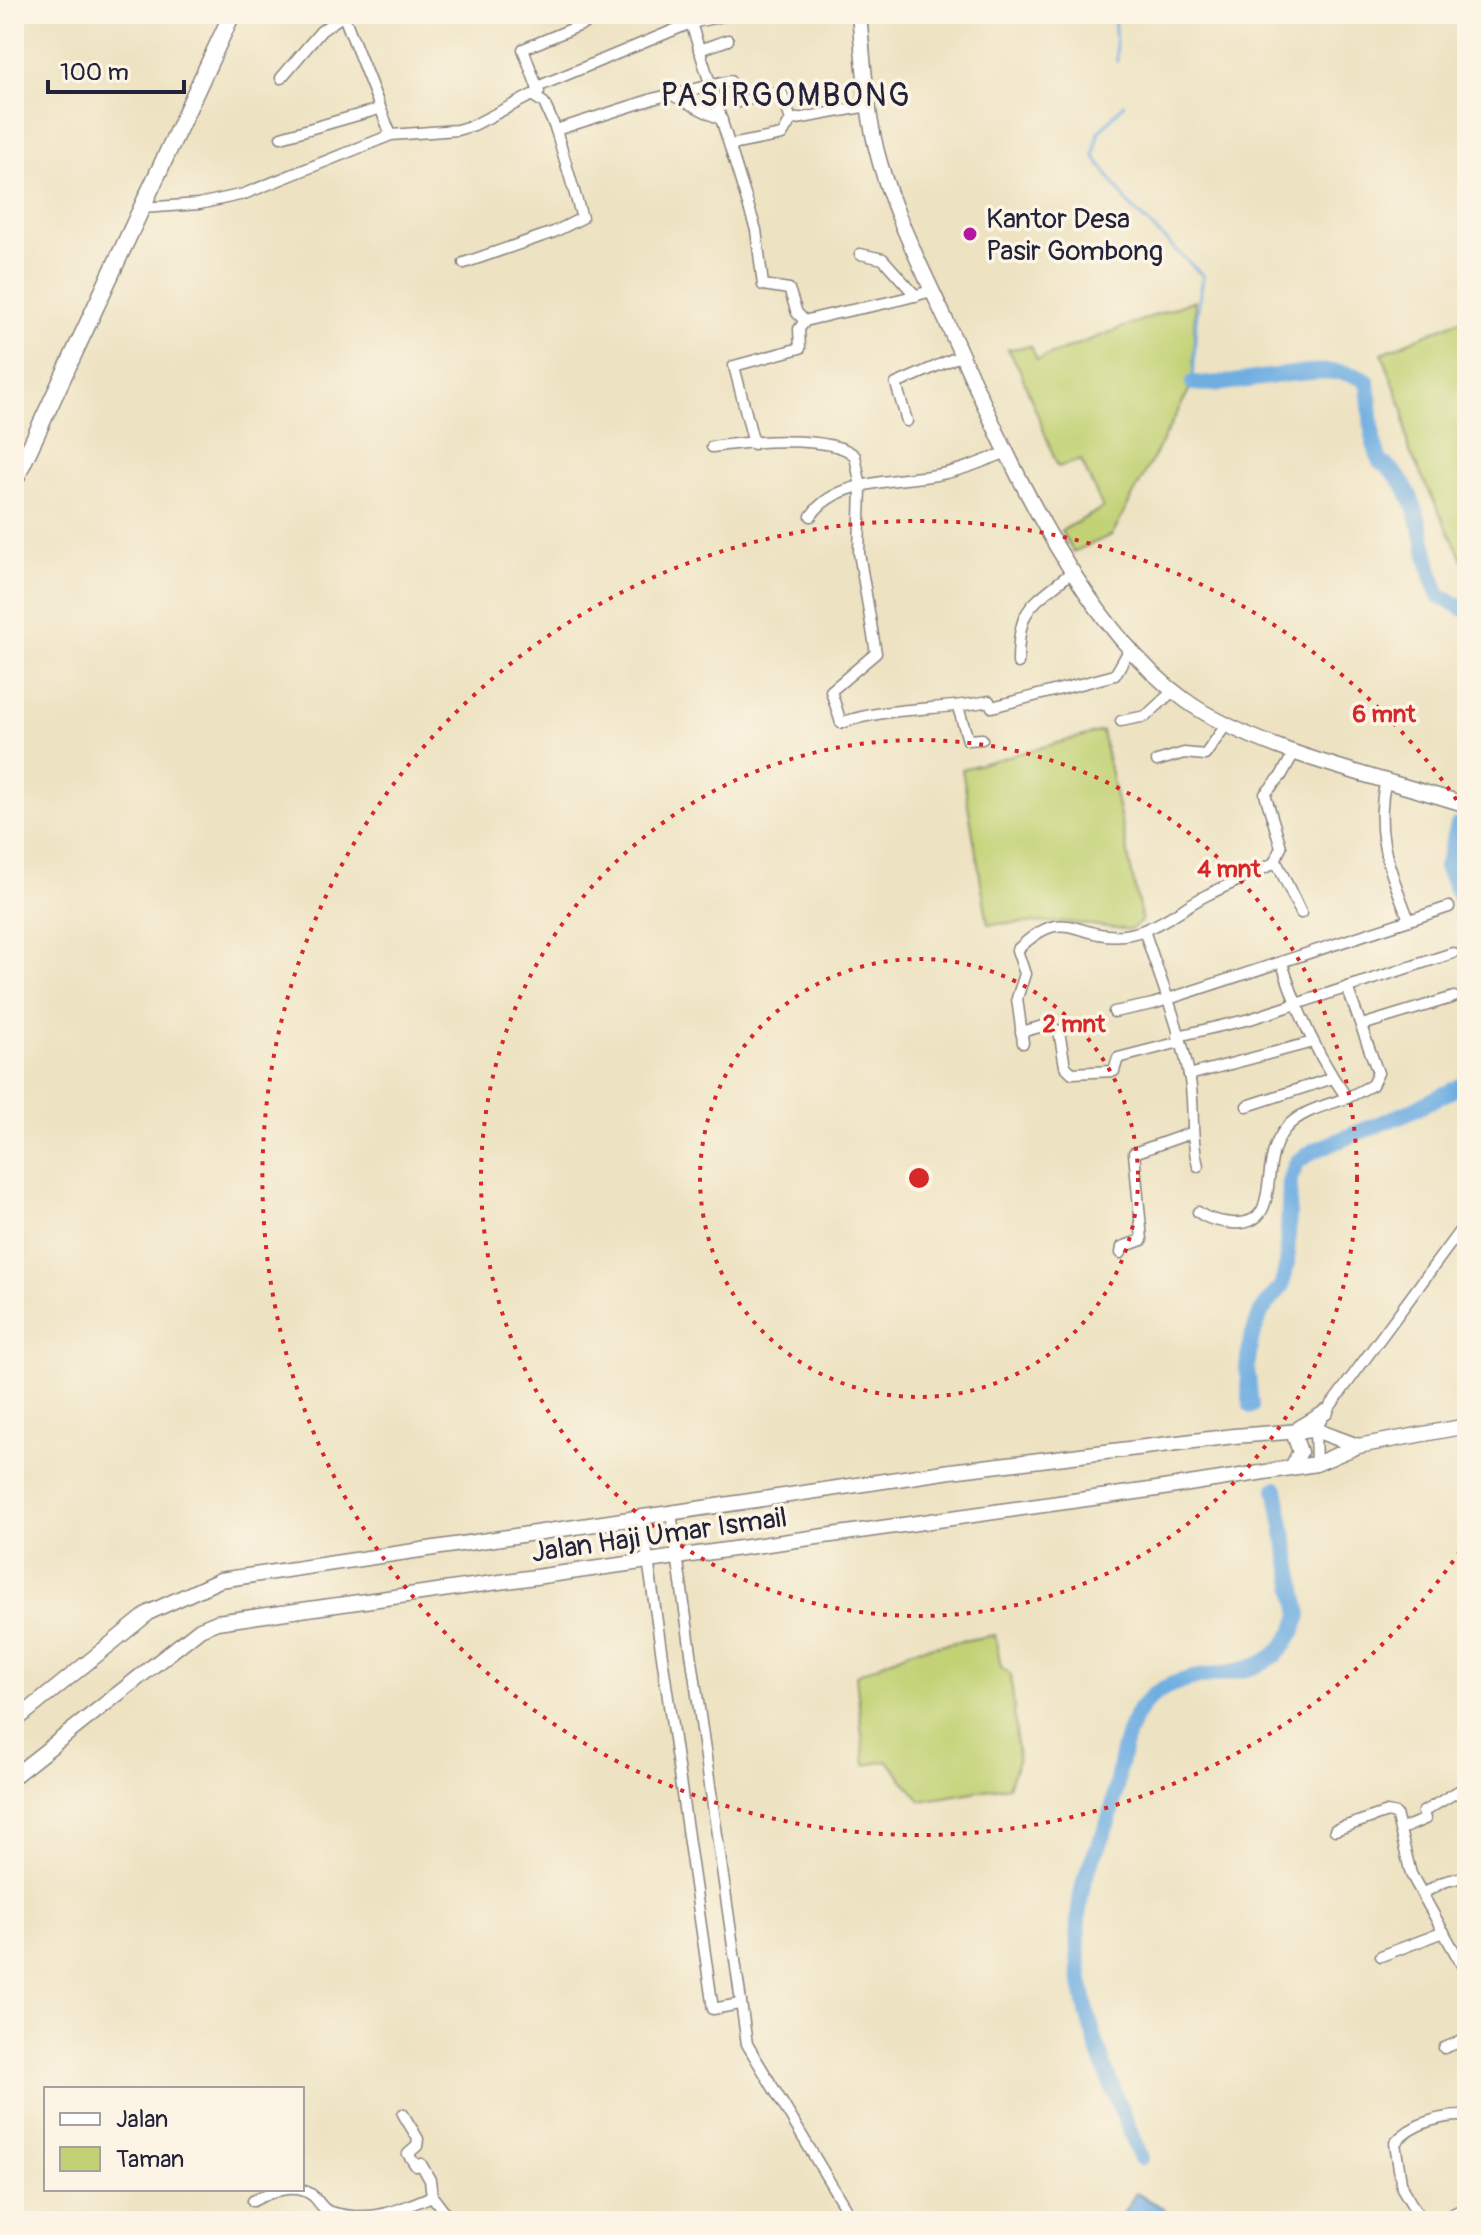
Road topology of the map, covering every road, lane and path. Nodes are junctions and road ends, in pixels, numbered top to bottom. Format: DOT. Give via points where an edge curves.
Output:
graph roads {
  1 [pos="232,14"];
  2 [pos="859,14"];
  3 [pos="343,15"];
  4 [pos="726,15"];
  5 [pos="586,23"];
  6 [pos="691,23"];
  7 [pos="728,40"];
  8 [pos="699,50"];
  9 [pos="281,78"];
  10 [pos="730,81"];
  11 [pos="710,85"];
  12 [pos="537,92"];
  13 [pos="670,94"];
  14 [pos="738,102"];
  15 [pos="868,106"];
  16 [pos="379,109"];
  17 [pos="722,120"];
  18 [pos="791,120"];
  19 [pos="556,130"];
  20 [pos="391,135"];
  21 [pos="281,137"];
  22 [pos="731,145"];
  23 [pos="142,208"];
  24 [pos="860,254"];
  25 [pos="464,263"];
  26 [pos="933,290"];
  27 [pos="916,296"];
  28 [pos="805,321"];
  29 [pos="962,355"];
  30 [pos="907,421"];
  31 [pos="754,444"];
  32 [pos="712,447"];
  33 [pos="1007,452"];
  34 [pos="14,482"];
  35 [pos="861,487"];
  36 [pos="811,516"];
  37 [pos="1074,570"];
  38 [pos="1131,647"];
  39 [pos="1018,663"];
  40 [pos="1173,691"];
  41 [pos="958,707"];
  42 [pos="1121,721"];
  43 [pos="1226,725"];
  44 [pos="982,739"];
  45 [pos="1295,751"];
  46 [pos="1157,761"];
  47 [pos="1386,779"];
  48 [pos="1467,805"];
  49 [pos="1276,861"];
  50 [pos="1449,907"];
  51 [pos="1301,913"];
  52 [pos="1409,920"];
  53 [pos="1144,930"];
  54 [pos="1453,953"];
  55 [pos="1282,963"];
  56 [pos="1347,987"];
  57 [pos="1454,997"];
  58 [pos="1165,998"];
  59 [pos="1295,1004"];
  60 [pos="1114,1012"];
  61 [pos="1362,1025"];
  62 [pos="1179,1039"];
  63 [pos="1313,1042"];
  64 [pos="1189,1075"];
  65 [pos="1333,1078"];
  66 [pos="1347,1098"];
  67 [pos="1247,1106"];
  68 [pos="1191,1133"];
  69 [pos="1198,1166"];
  70 [pos="1198,1212"];
  71 [pos="1467,1221"];
  72 [pos="1121,1253"];
  73 [pos="1326,1412"];
  74 [pos="1467,1426"];
  75 [pos="1315,1430"];
  76 [pos="1288,1432"];
  77 [pos="1358,1446"];
  78 [pos="1316,1464"];
  79 [pos="1289,1468"];
  80 [pos="671,1513"];
  81 [pos="642,1518"];
  82 [pos="677,1557"];
  83 [pos="648,1561"];
  84 [pos="14,1722"];
  85 [pos="14,1776"];
  86 [pos="1467,1786"];
  87 [pos="1402,1829"];
  88 [pos="1335,1830"];
  89 [pos="1467,1876"];
  90 [pos="1422,1894"];
  91 [pos="1444,1932"];
  92 [pos="1381,1956"];
  93 [pos="1467,1974"];
  94 [pos="739,2004"];
  95 [pos="1467,2039"];
  96 [pos="1444,2048"];
  97 [pos="403,2114"];
  98 [pos="1467,2116"];
  99 [pos="273,2191"];
  100 [pos="304,2191"];
  101 [pos="432,2196"];
  102 [pos="253,2201"];
  103 [pos="1464,2215"];
  104 [pos="451,2221"];
  105 [pos="853,2221"];
  1 -- 23 [label="main road"];
  2 -- 15 [label="main road"];
  3 -- 9 [label="street" via="321,31"];
  3 -- 16 [label="street"];
  4 -- 6 [label="street"];
  5 -- 12 [label="street" via="523,49"];
  6 -- 8 [label="street"];
  6 -- 12 [label="street"];
  7 -- 8 [label="street"];
  8 -- 11 [label="street"];
  10 -- 11 [label="street"];
  11 -- 13 [label="street"];
  11 -- 17 [label="street"];
  12 -- 19 [label="street"];
  12 -- 20 [label="street" via="457,130"];
  13 -- 17 [label="street"];
  13 -- 19 [label="street"];
  14 -- 18 [label="street" via="781,91"];
  15 -- 18 [label="street"];
  15 -- 26 [label="main road" via="886,182"];
  16 -- 20 [label="street"];
  16 -- 21 [label="street"];
  17 -- 22 [label="street"];
  18 -- 22 [label="street" via="782,135"];
  19 -- 25 [label="street" via="582,218"];
  20 -- 23 [label="street" via="244,194"];
  22 -- 28 [label="street" via="756,230 761,281 766,288 789,289"];
  23 -- 34 [label="main road"];
  24 -- 27 [label="street" via="883,259"];
  26 -- 27 [label="street"];
  26 -- 29 [label="main road"];
  27 -- 28 [label="street"];
  28 -- 31 [label="street" via="799,329 800,348 734,366"];
  29 -- 30 [label="street" via="896,384"];
  29 -- 33 [label="main road"];
  31 -- 32 [label="street"];
  31 -- 35 [label="street" via="843,447 855,456"];
  33 -- 35 [label="street" via="962,469"];
  33 -- 37 [label="main road"];
  35 -- 36 [label="street" via="826,499"];
  35 -- 41 [label="street" via="859,553 876,653 831,691 841,723 860,715"];
  37 -- 38 [label="main road"];
  37 -- 39 [label="street" via="1022,618"];
  38 -- 40 [label="main road"];
  38 -- 41 [label="street" via="1109,678 992,707 989,701"];
  40 -- 42 [label="street" via="1146,716"];
  40 -- 43 [label="main road"];
  41 -- 44 [label="street" via="968,740"];
  43 -- 45 [label="main road"];
  43 -- 46 [label="street" via="1205,755 1184,753"];
  45 -- 47 [label="main road"];
  45 -- 49 [label="street" via="1281,776 1265,790 1281,847"];
  47 -- 48 [label="main road"];
  47 -- 52 [label="street" via="1380,820 1385,858"];
  49 -- 51 [label="street"];
  49 -- 53 [label="street"];
  50 -- 52 [label="street"];
  52 -- 55 [label="street"];
  53 -- 58 [label="street"];
  53 -- 62 [label="street" via="1116,935 1060,925 1032,936 1017,950 1025,974 1017,998 1022,1037 1047,1025 1059,1031 1065,1066 1072,1073 1114,1071 1118,1058"];
  54 -- 56 [label="street"];
  55 -- 58 [label="street"];
  55 -- 59 [label="street"];
  56 -- 59 [label="street"];
  56 -- 61 [label="street"];
  57 -- 61 [label="street"];
  58 -- 60 [label="street"];
  58 -- 62 [label="street"];
  59 -- 62 [label="street"];
  59 -- 63 [label="street"];
  61 -- 66 [label="street" via="1378,1073 1372,1085"];
  62 -- 64 [label="street"];
  63 -- 64 [label="street"];
  63 -- 65 [label="street"];
  64 -- 68 [label="street" via="1195,1118"];
  65 -- 66 [label="street"];
  65 -- 67 [label="street"];
  66 -- 70 [label="street" via="1297,1118 1283,1131 1269,1164 1266,1206 1260,1217 1246,1224 1228,1223"];
  68 -- 69 [label="street"];
  68 -- 72 [label="street" via="1134,1153 1142,1240 1121,1247"];
  71 -- 73 [label="street"];
  73 -- 75 [label="street"];
  73 -- 76 [label="main road"];
  74 -- 77 [label="main road, Jalan Haji Umar Ismail"];
  75 -- 76 [label="main road, Jalan Haji Umar Ismail"];
  75 -- 77 [label="main road, Jalan Haji Umar Ismail"];
  75 -- 78 [label="street"];
  76 -- 79 [label="main road" via="1300,1447"];
  76 -- 80 [label="main road, Jalan Haji Umar Ismail" via="951,1471"];
  77 -- 78 [label="main road, Jalan Haji Umar Ismail"];
  78 -- 79 [label="main road, Jalan Haji Umar Ismail"];
  79 -- 82 [label="main road, Jalan Haji Umar Ismail"];
  80 -- 81 [label="main road, Jalan Haji Umar Ismail"];
  80 -- 82 [label="street"];
  81 -- 83 [label="street"];
  81 -- 84 [label="main road, Jalan Haji Umar Ismail" via="220,1580 150,1612"];
  82 -- 83 [label="main road, Jalan Haji Umar Ismail"];
  82 -- 94 [label="street"];
  83 -- 85 [label="main road, Jalan Haji Umar Ismail" via="217,1622 200,1629"];
  83 -- 94 [label="street" via="713,2009"];
  86 -- 87 [label="street" via="1423,1812 1425,1819"];
  87 -- 88 [label="street" via="1396,1814 1387,1812"];
  87 -- 90 [label="street" via="1411,1874"];
  89 -- 90 [label="street"];
  90 -- 91 [label="street"];
  91 -- 92 [label="street"];
  91 -- 93 [label="street"];
  94 -- 105 [label="street" via="753,2057"];
  95 -- 96 [label="street"];
  97 -- 101 [label="street" via="418,2139 408,2154 416,2166 421,2164"];
  98 -- 103 [label="street" via="1440,2118 1408,2130 1395,2143 1402,2188 1421,2220"];
  99 -- 102 [label="street"];
  100 -- 101 [label="street" via="328,2211 374,2217"];
  101 -- 104 [label="street"];
}
